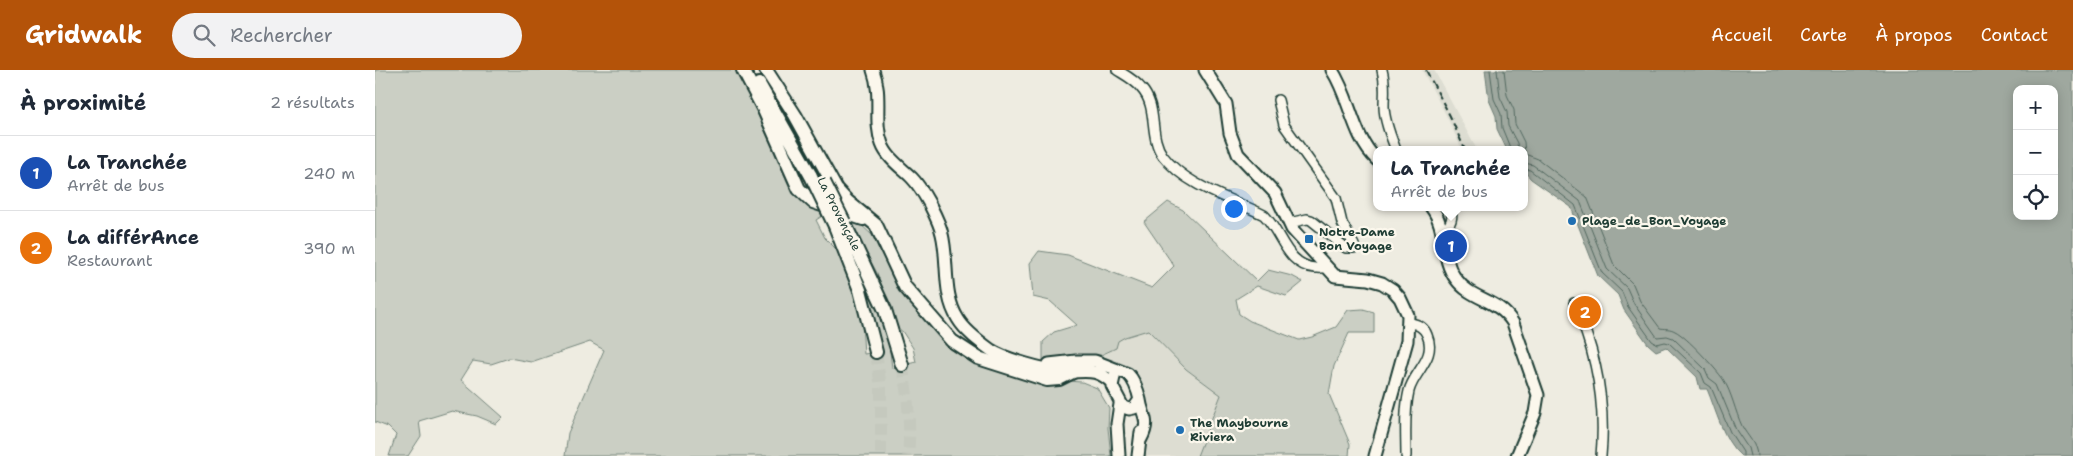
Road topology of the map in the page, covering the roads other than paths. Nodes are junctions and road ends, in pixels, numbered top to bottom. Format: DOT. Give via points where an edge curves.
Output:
graph roads {
  1 [pos="743,70"];
  2 [pos="749,70"];
  3 [pos="759,70"];
  4 [pos="766,70"];
  5 [pos="873,70"];
  6 [pos="1117,70"];
  7 [pos="1205,70"];
  8 [pos="1333,70"];
  9 [pos="1382,70"];
  10 [pos="1278,100"];
  11 [pos="1395,146"];
  12 [pos="1373,155"];
  13 [pos="815,175"];
  14 [pos="1434,211"];
  15 [pos="1450,211"];
  16 [pos="1289,223"];
  17 [pos="840,224"];
  18 [pos="1442,231"];
  19 [pos="884,244"];
  20 [pos="1324,264"];
  21 [pos="1574,303"];
  22 [pos="1409,323"];
  23 [pos="876,352"];
  24 [pos="1086,361"];
  25 [pos="1030,363"];
  26 [pos="902,366"];
  27 [pos="1069,371"];
  28 [pos="1121,372"];
  29 [pos="1112,383"];
  30 [pos="1131,406"];
  31 [pos="1119,456"];
  32 [pos="1138,456"];
  33 [pos="1375,456"];
  34 [pos="1406,456"];
  35 [pos="1517,456"];
  36 [pos="1601,456"];
  1 -- 19 [label="highway" via="799,189 813,202 863,220"];
  2 -- 13 [label="highway, La Provençale"];
  3 -- 13 [label="highway, La Provençale" via="784,109"];
  4 -- 19 [label="highway" via="836,189 872,220"];
  5 -- 25 [label="main road" via="878,83 882,146 917,184 937,221 942,234 950,300 957,318 964,328 992,350"];
  6 -- 20 [label="street" via="1135,82 1146,95 1151,108 1153,135 1163,156 1189,179 1264,215 1291,257 1300,264"];
  7 -- 16 [label="main road" via="1226,104 1230,133 1238,154 1275,194"];
  8 -- 12 [label="main road" via="1361,140"];
  9 -- 11 [label="street" via="1386,84 1384,106"];
  10 -- 16 [label="street" via="1284,125 1336,198 1342,223 1354,248 1346,248 1311,220"];
  13 -- 17 [label="highway, La Provençale, bridge"];
  14 -- 18 [label="main road"];
  15 -- 18 [label="street" via="1448,228"];
  16 -- 20 [label="main road"];
  17 -- 23 [label="highway, La Provençale"];
  17 -- 26 [label="highway, La Provençale" via="885,310"];
  18 -- 35 [label="main road" via="1451,273 1471,294 1499,306 1513,323 1538,396 1535,413"];
  19 -- 27 [label="highway" via="905,287 957,346 978,358 1038,377 1056,380"];
  20 -- 22 [label="main road" via="1346,278 1368,279 1393,290 1406,308"];
  21 -- 36 [label="street" via="1590,344 1600,389"];
  22 -- 33 [label="main road" via="1407,341"];
  22 -- 34 [label="street" via="1423,327 1429,352 1409,389"];
  24 -- 25 [label="main road"];
  24 -- 27 [label="main road"];
  24 -- 28 [label="main road" via="1099,362"];
  25 -- 27 [label="main road" via="1041,368"];
  27 -- 29 [label="main road" via="1097,373"];
  28 -- 29 [label="main road"];
  28 -- 30 [label="main road" via="1131,378 1139,396"];
  29 -- 30 [label="main road"];
  30 -- 31 [label="main road" via="1123,416"];
  30 -- 32 [label="main road" via="1146,420"];
}
